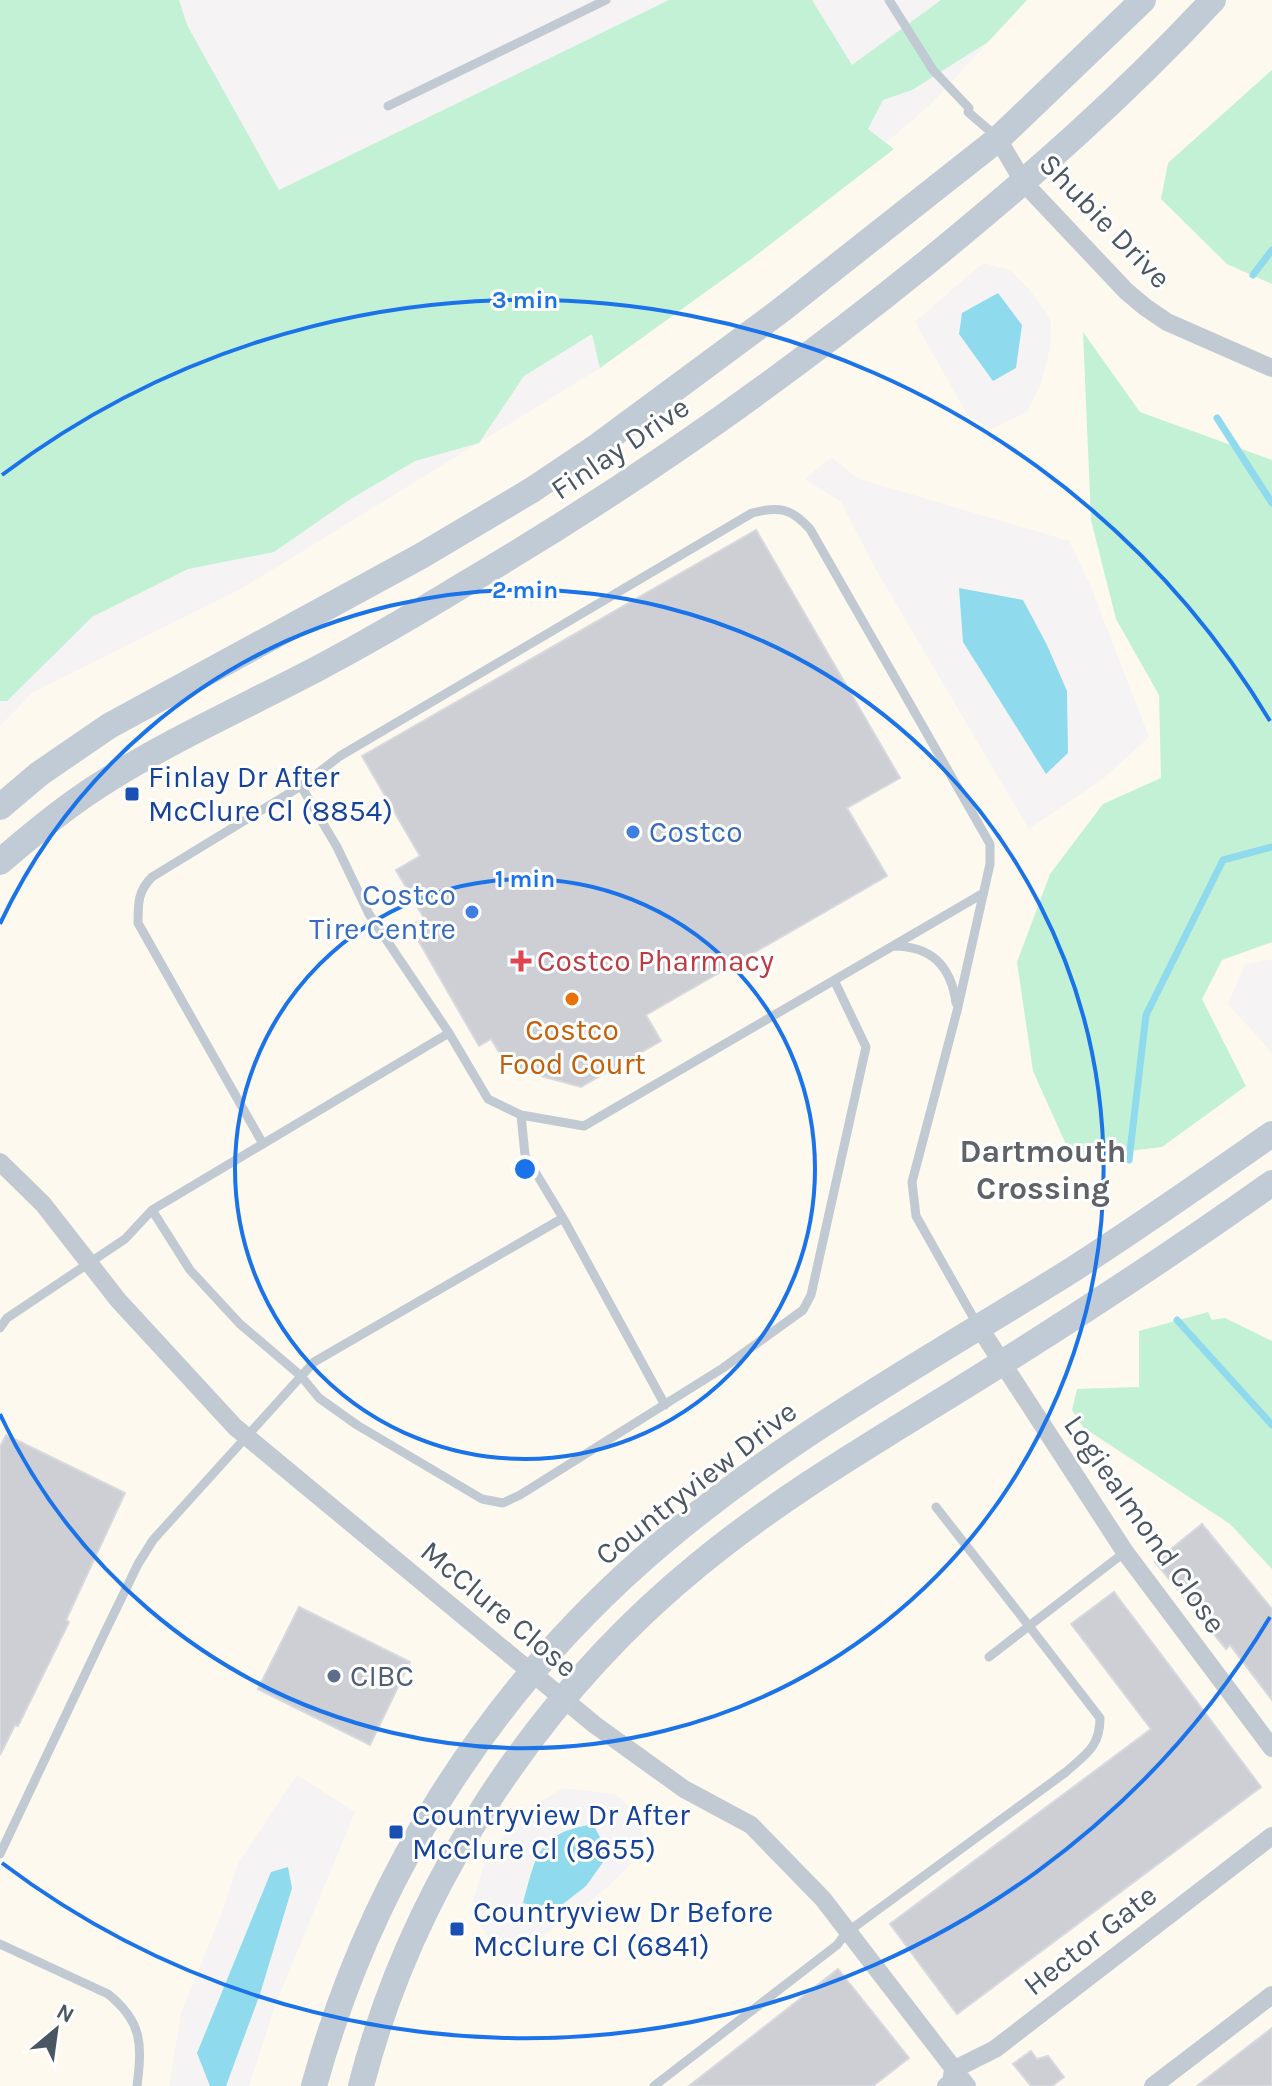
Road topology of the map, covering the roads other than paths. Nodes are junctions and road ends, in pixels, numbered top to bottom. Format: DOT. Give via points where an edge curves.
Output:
graph roads {
  1 [pos="606,0"];
  2 [pos="889,0"];
  3 [pos="1143,0"];
  4 [pos="1213,0"];
  5 [pos="388,106"];
  6 [pos="998,139"];
  7 [pos="1024,183"];
  8 [pos="1272,368"];
  9 [pos="301,786"];
  10 [pos="0,807"];
  11 [pos="0,862"];
  12 [pos="982,894"];
  13 [pos="889,947"];
  14 [pos="834,980"];
  15 [pos="957,1011"];
  16 [pos="449,1033"];
  17 [pos="521,1115"];
  18 [pos="1272,1134"];
  19 [pos="263,1144"];
  20 [pos="0,1162"];
  21 [pos="1272,1183"];
  22 [pos="152,1210"];
  23 [pos="563,1218"];
  24 [pos="88,1263"];
  25 [pos="979,1327"];
  26 [pos="0,1328"];
  27 [pos="1002,1362"];
  28 [pos="301,1376"];
  29 [pos="665,1405"];
  30 [pos="247,1436"];
  31 [pos="936,1507"];
  32 [pos="1125,1552"];
  33 [pos="1029,1626"];
  34 [pos="989,1657"];
  35 [pos="532,1673"];
  36 [pos="563,1698"];
  37 [pos="1272,1748"];
  38 [pos="1272,1836"];
  39 [pos="0,1854"];
  40 [pos="846,1933"];
  41 [pos="0,1944"];
  42 [pos="1272,1995"];
  43 [pos="949,2078"];
  44 [pos="137,2086"];
  45 [pos="314,2086"];
  46 [pos="361,2086"];
  47 [pos="654,2086"];
  48 [pos="967,2086"];
  49 [pos="1153,2086"];
  1 -- 5 [label="lane"];
  2 -- 6 [label="lane" via="933,70"];
  3 -- 6 [label="street, Finlay Drive"];
  4 -- 7 [label="street, Finlay Drive" via="1118,98"];
  6 -- 7 [label="street, Shubie Drive"];
  6 -- 10 [label="street, Finlay Drive" via="761,325 566,468 395,571 109,726"];
  7 -- 8 [label="street, Shubie Drive" via="1145,307"];
  7 -- 11 [label="street, Finlay Drive" via="823,344 640,475 385,631 128,767 59,813"];
  9 -- 12 [label="lane" via="340,756 711,537 752,513 774,508 797,515 810,529 982,826 990,854"];
  9 -- 16 [label="lane" via="369,914"];
  9 -- 19 [label="lane" via="152,877 137,901 138,923"];
  12 -- 13 [label="lane"];
  12 -- 15 [label="lane"];
  13 -- 14 [label="lane"];
  13 -- 15 [label="lane" via="905,946 935,957 953,981"];
  14 -- 17 [label="lane" via="584,1126"];
  14 -- 29 [label="lane" via="866,1047 811,1295 803,1310"];
  15 -- 25 [label="lane" via="912,1182 916,1216"];
  16 -- 17 [label="lane" via="488,1099"];
  16 -- 19 [label="lane"];
  17 -- 23 [label="lane" via="525,1155"];
  18 -- 25 [label="street, Countryview Drive"];
  19 -- 22 [label="lane"];
  20 -- 24 [label="street, McClure Close" via="43,1204"];
  21 -- 27 [label="street"];
  22 -- 24 [label="lane" via="125,1239"];
  22 -- 28 [label="lane" via="190,1270 240,1324"];
  23 -- 28 [label="lane" via="314,1362"];
  23 -- 29 [label="lane"];
  24 -- 26 [label="lane"];
  24 -- 30 [label="street, McClure Close"];
  25 -- 27 [label="street, Logiealmond Close"];
  25 -- 35 [label="street, Countryview Drive" via="734,1486 641,1561"];
  27 -- 32 [label="street, Logiealmond Close"];
  27 -- 36 [label="street" via="727,1541 639,1617"];
  28 -- 29 [label="lane" via="319,1398 357,1425 482,1499 503,1503"];
  28 -- 30 [label="lane"];
  30 -- 35 [label="street, McClure Close"];
  30 -- 39 [label="lane" via="153,1540 138,1564"];
  31 -- 33 [label="lane"];
  32 -- 33 [label="lane"];
  32 -- 37 [label="street, Logiealmond Close"];
  33 -- 34 [label="lane"];
  33 -- 40 [label="lane" via="1100,1718 1100,1736 1066,1772"];
  35 -- 36 [label="street, McClure Close"];
  35 -- 45 [label="street, Countryview Drive" via="455,1773 411,1844 355,1961"];
  36 -- 40 [label="street, McClure Close" via="684,1789 751,1825 823,1899"];
  36 -- 46 [label="street" via="486,1808 432,1899 395,1984"];
  38 -- 43 [label="street, Hector Gate" via="995,2049"];
  40 -- 43 [label="street, McClure Close"];
  40 -- 47 [label="lane"];
  41 -- 44 [label="lane" via="121,2004 140,2039"];
  42 -- 49 [label="street"];
  43 -- 48 [label="street, McClure Close"];
}
